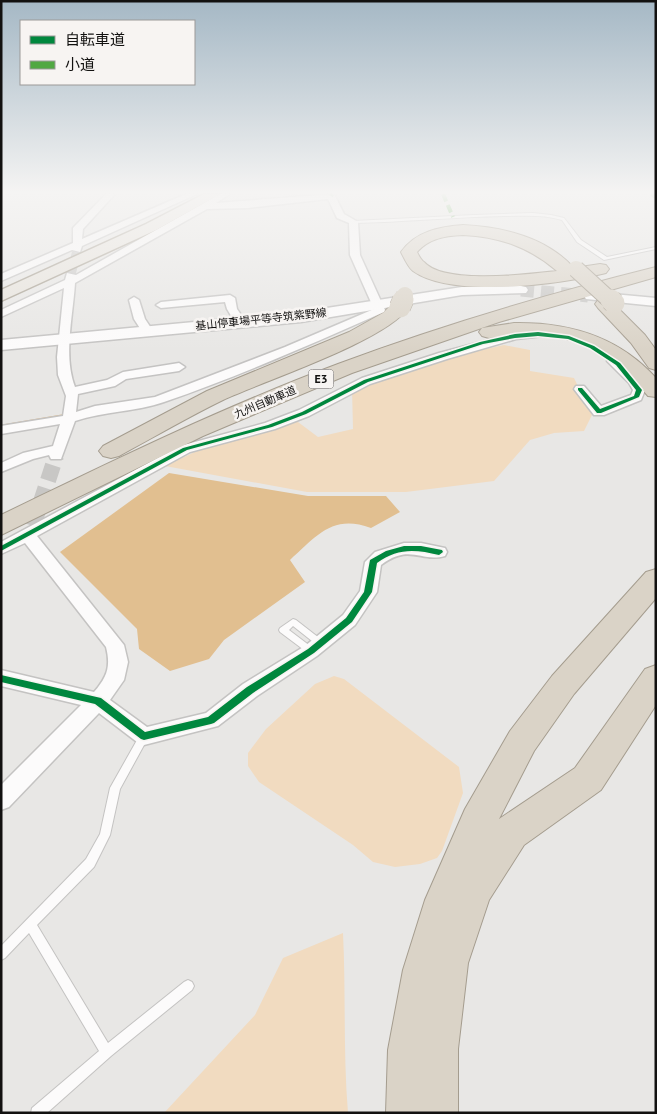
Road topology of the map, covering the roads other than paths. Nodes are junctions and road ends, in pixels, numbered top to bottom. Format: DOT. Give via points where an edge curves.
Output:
graph roads {
  1 [pos="109,246"];
  2 [pos="119,246"];
  3 [pos="127,246"];
  4 [pos="355,246"];
  5 [pos="401,246"];
  6 [pos="413,246"];
  7 [pos="532,246"];
  8 [pos="544,246"];
  9 [pos="586,246"];
  10 [pos="77,247"];
  11 [pos="97,247"];
  12 [pos="656,248"];
  13 [pos="656,260"];
  14 [pos="572,269"];
  15 [pos="656,272"];
  16 [pos="1,278"];
  17 [pos="70,278"];
  18 [pos="1,285"];
  19 [pos="521,290"];
  20 [pos="1,291"];
  21 [pos="1,296"];
  22 [pos="134,300"];
  23 [pos="603,301"];
  24 [pos="656,302"];
  25 [pos="161,305"];
  26 [pos="378,305"];
  27 [pos="1,307"];
  28 [pos="1,314"];
  29 [pos="240,322"];
  30 [pos="147,331"];
  31 [pos="64,339"];
  32 [pos="1,345"];
  33 [pos="656,352"];
  34 [pos="656,364"];
  35 [pos="179,367"];
  36 [pos="580,389"];
  37 [pos="70,392"];
  38 [pos="656,392"];
  39 [pos="262,403"];
  40 [pos="69,419"];
  41 [pos="1,430"];
  42 [pos="1,468"];
  43 [pos="74,470"];
  44 [pos="1,506"];
  45 [pos="1,526"];
  46 [pos="30,531"];
  47 [pos="1,549"];
  48 [pos="438,552"];
  49 [pos="656,579"];
  50 [pos="1,678"];
  51 [pos="656,678"];
  52 [pos="98,701"];
  53 [pos="144,736"];
  54 [pos="1,800"];
  55 [pos="31,926"];
  56 [pos="1,954"];
  57 [pos="188,986"];
  58 [pos="108,1052"];
  59 [pos="36,1113"];
  60 [pos="410,1113"];
  61 [pos="434,1113"];
  1 -- 21 [label="main road"];
  2 -- 27 [label="main road"];
  3 -- 17 [label="street"];
  4 -- 26 [label="street"];
  5 -- 43 [label="highway" via="403,288 390,317 356,336 216,396"];
  6 -- 13 [label="highway" via="409,252 414,263 427,271 446,278 486,282 560,277"];
  7 -- 14 [label="highway"];
  8 -- 14 [label="highway"];
  9 -- 12 [label="lane" via="606,259"];
  10 -- 16 [label="street"];
  11 -- 18 [label="main road"];
  11 -- 20 [label="main road"];
  13 -- 43 [label="highway, 九州自動車道 / E3" via="518,298 381,342 206,409"];
  14 -- 23 [label="highway"];
  15 -- 39 [label="highway, 九州自動車道 / E3" via="464,326"];
  17 -- 28 [label="street"];
  17 -- 31 [label="street"];
  19 -- 26 [label="main road, 基山停車場平等寺筑紫野線" via="462,292"];
  22 -- 30 [label="street" via="139,321"];
  23 -- 24 [label="main road"];
  23 -- 33 [label="highway"];
  23 -- 34 [label="highway"];
  25 -- 29 [label="street" via="230,298"];
  26 -- 29 [label="main road, 基山停車場平等寺筑紫野線"];
  26 -- 40 [label="street" via="380,310 364,318 158,400 95,410"];
  29 -- 30 [label="main road, 基山停車場平等寺筑紫野線"];
  30 -- 31 [label="main road, 基山停車場平等寺筑紫野線"];
  31 -- 32 [label="main road, 基山停車場平等寺筑紫野線"];
  31 -- 37 [label="street" via="64,375"];
  35 -- 37 [label="street" via="123,376 111,383"];
  36 -- 46 [label="street" via="599,412 636,397 640,390 622,363 569,338 538,334 482,343 366,381 304,414 185,449"];
  37 -- 40 [label="street"];
  38 -- 39 [label="highway" via="630,362 601,343 574,333 522,327 434,346"];
  39 -- 45 [label="highway, 九州自動車道 / E3" via="171,442"];
  40 -- 41 [label="street"];
  40 -- 42 [label="street" via="57,452 28,456"];
  43 -- 44 [label="highway, 九州自動車道 / E3"];
  46 -- 47 [label="street"];
  46 -- 52 [label="street" via="115,645 119,662 114,680"];
  48 -- 53 [label="street" via="408,547 383,554 373,562 368,592 349,620 315,647 211,720"];
  49 -- 60 [label="highway" via="553,699 522,741 478,821 445,900 424,970 411,1050"];
  50 -- 52 [label="street"];
  51 -- 61 [label="highway" via="588,779 512,832 472,890 447,963 435,1049"];
  52 -- 53 [label="street"];
  52 -- 54 [label="street"];
  53 -- 55 [label="lane" via="115,788 106,835 99,850"];
  55 -- 56 [label="lane"];
  55 -- 58 [label="lane"];
  57 -- 58 [label="lane"];
  58 -- 59 [label="lane"];
}
